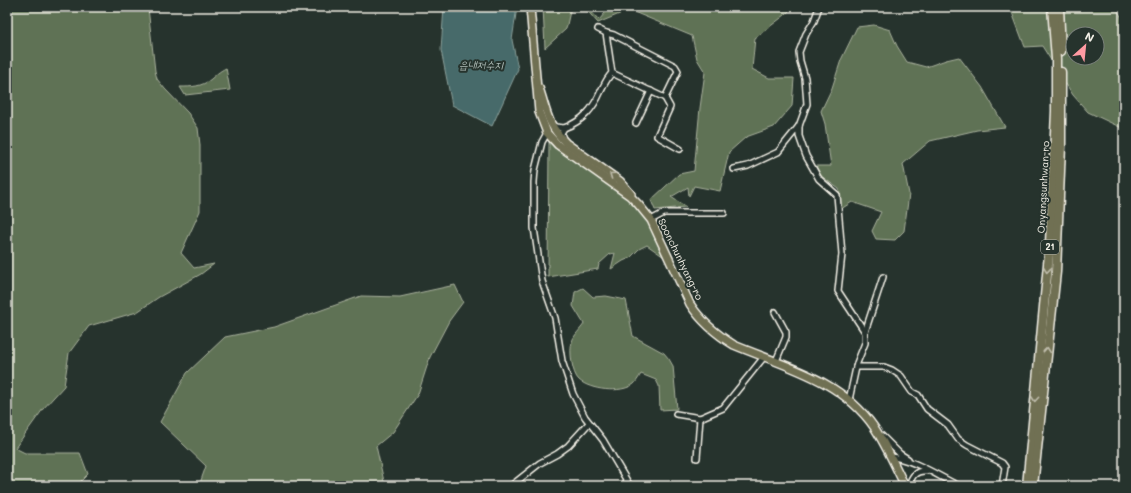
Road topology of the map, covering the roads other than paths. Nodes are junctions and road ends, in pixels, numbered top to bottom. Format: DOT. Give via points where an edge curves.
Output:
graph roads {
  1 [pos="530,7"];
  2 [pos="819,7"];
  3 [pos="1052,7"];
  4 [pos="1059,7"];
  5 [pos="598,29"];
  6 [pos="606,33"];
  7 [pos="612,73"];
  8 [pos="536,76"];
  9 [pos="651,91"];
  10 [pos="666,98"];
  11 [pos="549,121"];
  12 [pos="636,123"];
  13 [pos="799,126"];
  14 [pos="564,128"];
  15 [pos="547,132"];
  16 [pos="566,143"];
  17 [pos="680,149"];
  18 [pos="734,169"];
  19 [pos="638,204"];
  20 [pos="724,213"];
  21 [pos="651,220"];
  22 [pos="883,277"];
  23 [pos="775,312"];
  24 [pos="865,332"];
  25 [pos="764,357"];
  26 [pos="776,361"];
  27 [pos="856,367"];
  28 [pos="850,400"];
  29 [pos="676,414"];
  30 [pos="700,418"];
  31 [pos="589,423"];
  32 [pos="874,428"];
  33 [pos="891,457"];
  34 [pos="697,458"];
  35 [pos="917,465"];
  36 [pos="931,472"];
  37 [pos="511,486"];
  38 [pos="630,486"];
  39 [pos="905,486"];
  40 [pos="909,486"];
  41 [pos="959,486"];
  42 [pos="1002,486"];
  43 [pos="1027,486"];
  44 [pos="1033,486"];
  1 -- 8 [label="main road, Soonchunhyang-ro"];
  2 -- 13 [label="street" via="800,52 806,104"];
  3 -- 43 [label="highway, Onyangsunhwan-ro / 21, one-way" via="1056,111 1050,243"];
  44 -- 4 [label="highway, Onyangsunhwan-ro / 21, one-way" via="1056,272 1062,115"];
  5 -- 6 [label="street"];
  6 -- 7 [label="street"];
  6 -- 10 [label="street" via="677,68 677,74"];
  7 -- 9 [label="street"];
  7 -- 14 [label="street" via="593,107 582,119"];
  8 -- 11 [label="main road"];
  8 -- 15 [label="main road, Soonchunhyang-ro" via="539,112"];
  9 -- 10 [label="street"];
  9 -- 12 [label="street"];
  10 -- 17 [label="street" via="670,107 657,136"];
  11 -- 14 [label="street" via="556,127"];
  11 -- 16 [label="main road"];
  13 -- 18 [label="street" via="778,152 748,166"];
  13 -- 24 [label="street" via="799,136 806,156 819,179 837,195 842,254 838,292"];
  14 -- 16 [label="street" via="561,133"];
  15 -- 19 [label="main road, Soonchunhyang-ro" via="558,145"];
  15 -- 31 [label="street" via="542,142 534,182 534,228 540,271 557,324 564,370 573,394"];
  19 -- 16 [label="main road, one-way" via="620,181"];
  19 -- 21 [label="main road, Soonchunhyang-ro"];
  20 -- 21 [label="street" via="664,213"];
  21 -- 25 [label="main road, Soonchunhyang-ro" via="684,293 697,314 724,339"];
  22 -- 24 [label="street"];
  23 -- 26 [label="street" via="786,332"];
  24 -- 27 [label="street" via="865,343"];
  25 -- 26 [label="main road, Soonchunhyang-ro"];
  25 -- 30 [label="street" via="724,408"];
  26 -- 28 [label="main road, Soonchunhyang-ro" via="820,380"];
  27 -- 28 [label="street"];
  27 -- 42 [label="street" via="884,367 900,376 912,392 921,398 927,409 948,425 958,439 1002,463 1005,467"];
  28 -- 32 [label="main road, Soonchunhyang-ro"];
  29 -- 30 [label="street"];
  30 -- 34 [label="street"];
  31 -- 37 [label="street" via="568,446 540,463"];
  31 -- 38 [label="street" via="603,440"];
  32 -- 33 [label="main road, Soonchunhyang-ro"];
  32 -- 35 [label="street" via="900,454"];
  33 -- 35 [label="street" via="898,457"];
  33 -- 39 [label="main road, Soonchunhyang-ro"];
  35 -- 36 [label="street"];
  36 -- 40 [label="street" via="921,471 915,474"];
  36 -- 41 [label="street"];
}
